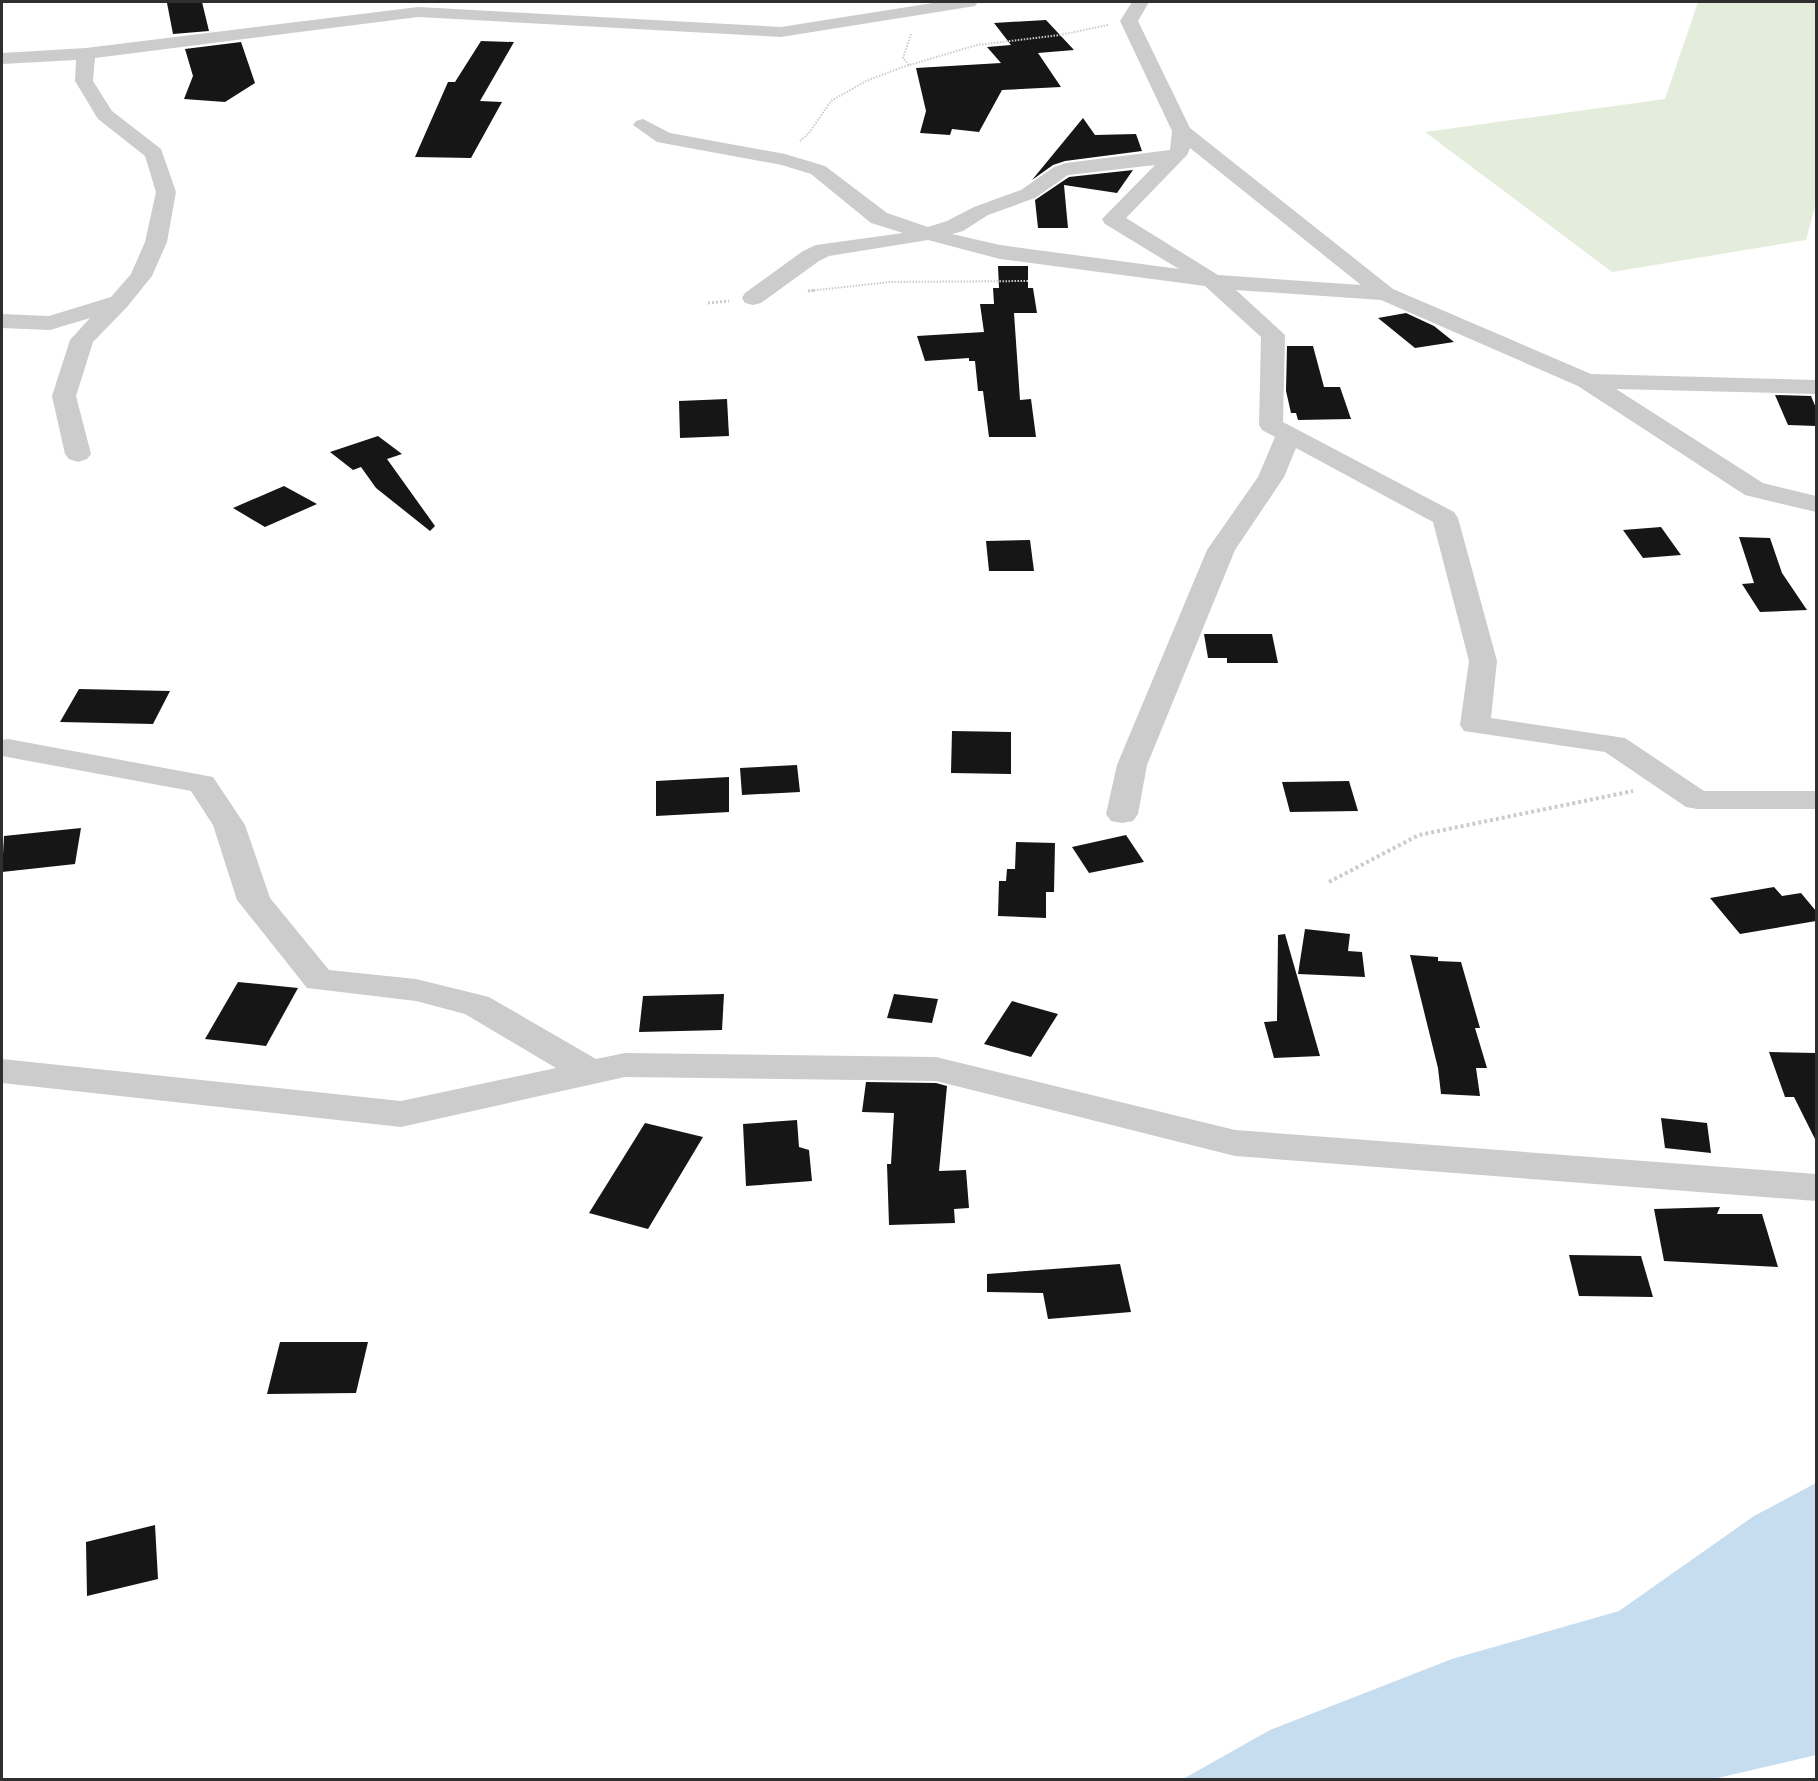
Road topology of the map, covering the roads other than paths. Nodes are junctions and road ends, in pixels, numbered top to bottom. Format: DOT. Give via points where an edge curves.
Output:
graph roads {
  1 [pos="969,2"];
  2 [pos="1140,2"];
  3 [pos="86,54"];
  4 [pos="2,58"];
  5 [pos="643,125"];
  6 [pos="1182,131"];
  7 [pos="1174,157"];
  8 [pos="928,234"];
  9 [pos="1210,279"];
  10 [pos="1385,294"];
  11 [pos="753,298"];
  12 [pos="119,302"];
  13 [pos="2,321"];
  14 [pos="1587,381"];
  15 [pos="1816,387"];
  16 [pos="1289,435"];
  17 [pos="78,454"];
  18 [pos="1816,504"];
  19 [pos="8,748"];
  20 [pos="1816,800"];
  21 [pos="1122,814"];
  22 [pos="2,1071"];
  23 [pos="590,1072"];
  24 [pos="1816,1188"];
  1 -- 3 [label="street" via="781,32 418,12"];
  2 -- 6 [label="street" via="1129,21"];
  3 -- 4 [label="street"];
  3 -- 12 [label="street" via="84,81 105,115 154,153 166,192 156,242 141,276"];
  5 -- 8 [label="street" via="664,138 775,158 818,170 879,218"];
  6 -- 7 [label="street" via="1180,151"];
  6 -- 10 [label="street"];
  7 -- 8 [label="street" via="1073,167 1028,194"];
  7 -- 9 [label="street" via="1113,219"];
  8 -- 9 [label="street" via="1000,252"];
  8 -- 11 [label="street" via="824,250"];
  9 -- 10 [label="street"];
  9 -- 16 [label="street" via="1274,335 1271,425"];
  10 -- 14 [label="street"];
  12 -- 13 [label="street" via="50,322"];
  12 -- 17 [label="street" via="82,340 64,396"];
  14 -- 15 [label="street"];
  14 -- 18 [label="street" via="1754,489"];
  16 -- 20 [label="street" via="1445,518 1484,661 1475,725 1614,744 1697,800"];
  16 -- 21 [label="street" via="1271,477 1221,550 1132,765"];
  19 -- 23 [label="street" via="202,784 229,825 254,900 319,980 416,990 477,1005"];
  22 -- 23 [label="street" via="400,1114"];
  23 -- 24 [label="street" via="625,1065 936,1069 1235,1143"];
}
